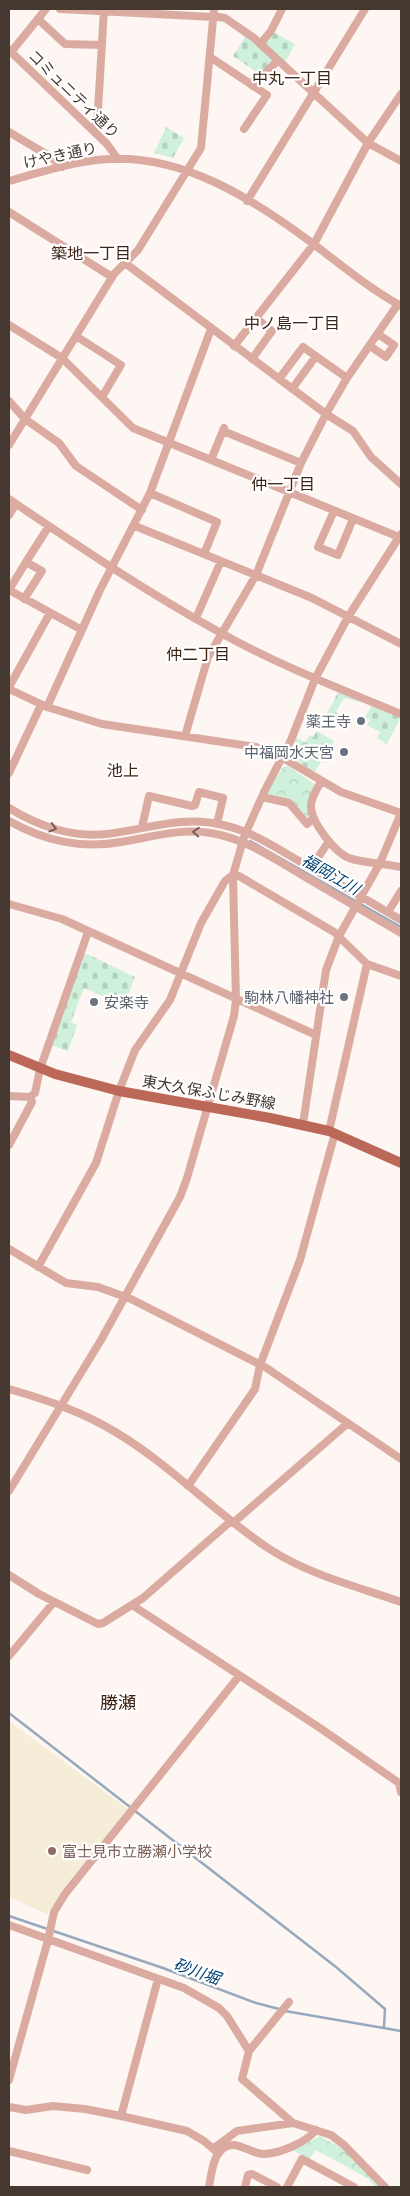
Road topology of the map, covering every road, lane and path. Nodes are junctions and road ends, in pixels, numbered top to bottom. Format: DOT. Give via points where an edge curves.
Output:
graph roads {
  1 [pos="46,9"];
  2 [pos="60,9"];
  3 [pos="282,9"];
  4 [pos="365,9"];
  5 [pos="104,10"];
  6 [pos="213,14"];
  7 [pos="38,19"];
  8 [pos="260,44"];
  9 [pos="102,46"];
  10 [pos="10,51"];
  11 [pos="210,57"];
  12 [pos="278,60"];
  13 [pos="252,86"];
  14 [pos="314,94"];
  15 [pos="401,94"];
  16 [pos="244,129"];
  17 [pos="9,132"];
  18 [pos="94,132"];
  19 [pos="368,143"];
  20 [pos="118,159"];
  21 [pos="401,162"];
  22 [pos="62,167"];
  23 [pos="187,170"];
  24 [pos="9,181"];
  25 [pos="247,201"];
  26 [pos="9,212"];
  27 [pos="314,244"];
  28 [pos="125,263"];
  29 [pos="112,277"];
  30 [pos="400,305"];
  31 [pos="256,318"];
  32 [pos="9,325"];
  33 [pos="211,329"];
  34 [pos="378,334"];
  35 [pos="76,336"];
  36 [pos="234,346"];
  37 [pos="370,346"];
  38 [pos="316,356"];
  39 [pos="62,358"];
  40 [pos="252,359"];
  41 [pos="279,378"];
  42 [pos="347,378"];
  43 [pos="292,389"];
  44 [pos="102,397"];
  45 [pos="9,401"];
  46 [pos="326,414"];
  47 [pos="25,418"];
  48 [pos="170,444"];
  49 [pos="9,445"];
  50 [pos="211,460"];
  51 [pos="301,462"];
  52 [pos="401,484"];
  53 [pos="288,492"];
  54 [pos="150,493"];
  55 [pos="12,501"];
  56 [pos="142,510"];
  57 [pos="334,511"];
  58 [pos="9,515"];
  59 [pos="353,519"];
  60 [pos="49,526"];
  61 [pos="135,526"];
  62 [pos="400,536"];
  63 [pos="204,554"];
  64 [pos="221,561"];
  65 [pos="26,562"];
  66 [pos="112,568"];
  67 [pos="256,575"];
  68 [pos="9,590"];
  69 [pos="24,599"];
  70 [pos="50,613"];
  71 [pos="348,617"];
  72 [pos="196,618"];
  73 [pos="82,630"];
  74 [pos="222,634"];
  75 [pos="401,644"];
  76 [pos="315,679"];
  77 [pos="9,688"];
  78 [pos="44,706"];
  79 [pos="401,714"];
  80 [pos="185,736"];
  81 [pos="283,758"];
  82 [pos="9,773"];
  83 [pos="321,782"];
  84 [pos="262,797"];
  85 [pos="9,808"];
  86 [pos="401,813"];
  87 [pos="314,818"];
  88 [pos="9,821"];
  89 [pos="218,824"];
  90 [pos="142,827"];
  91 [pos="246,832"];
  92 [pos="329,841"];
  93 [pos="243,842"];
  94 [pos="380,863"];
  95 [pos="401,867"];
  96 [pos="311,868"];
  97 [pos="233,875"];
  98 [pos="401,891"];
  99 [pos="361,897"];
  100 [pos="9,904"];
  101 [pos="356,906"];
  102 [pos="388,912"];
  103 [pos="401,920"];
  104 [pos="88,932"];
  105 [pos="401,933"];
  106 [pos="339,936"];
  107 [pos="367,964"];
  108 [pos="179,974"];
  109 [pos="401,976"];
  110 [pos="236,1000"];
  111 [pos="316,1035"];
  112 [pos="9,1055"];
  113 [pos="40,1069"];
  114 [pos="119,1091"];
  115 [pos="9,1096"];
  116 [pos="30,1097"];
  117 [pos="208,1107"];
  118 [pos="303,1124"];
  119 [pos="332,1132"];
  120 [pos="9,1145"];
  121 [pos="401,1163"];
  122 [pos="9,1249"];
  123 [pos="38,1267"];
  124 [pos="126,1298"];
  125 [pos="260,1366"];
  126 [pos="9,1389"];
  127 [pos="63,1405"];
  128 [pos="348,1423"];
  129 [pos="401,1459"];
  130 [pos="188,1486"];
  131 [pos="9,1491"];
  132 [pos="232,1522"];
  133 [pos="9,1575"];
  134 [pos="54,1602"];
  135 [pos="401,1602"];
  136 [pos="132,1606"];
  137 [pos="9,1656"];
  138 [pos="240,1676"];
  139 [pos="401,1792"];
  140 [pos="9,1925"];
  141 [pos="48,1940"];
  142 [pos="158,1979"];
  143 [pos="289,2002"];
  144 [pos="250,2051"];
  145 [pos="9,2080"];
  146 [pos="9,2107"];
  147 [pos="121,2116"];
  148 [pos="293,2123"];
  149 [pos="316,2130"];
  150 [pos="9,2151"];
  151 [pos="216,2151"];
  152 [pos="87,2170"];
  153 [pos="208,2187"];
  154 [pos="245,2187"];
  155 [pos="277,2187"];
  156 [pos="287,2187"];
  157 [pos="354,2187"];
  158 [pos="385,2187"];
  1 -- 7 [label="street"];
  2 -- 5 [label="street"];
  3 -- 8 [label="street" via="272,31"];
  4 -- 14 [label="street"];
  5 -- 6 [label="street"];
  5 -- 9 [label="street"];
  6 -- 8 [label="street" via="225,18"];
  6 -- 11 [label="street"];
  7 -- 9 [label="street" via="65,44"];
  7 -- 10 [label="street"];
  8 -- 12 [label="street"];
  9 -- 18 [label="street"];
  10 -- 18 [label="street, コミュニティ通り"];
  11 -- 13 [label="street"];
  11 -- 23 [label="street" via="201,148"];
  12 -- 13 [label="street"];
  12 -- 14 [label="street"];
  13 -- 16 [label="street" via="267,95"];
  14 -- 19 [label="street"];
  14 -- 25 [label="street"];
  15 -- 19 [label="street"];
  17 -- 22 [label="street"];
  18 -- 20 [label="street, コミュニティ通り"];
  19 -- 21 [label="street"];
  19 -- 27 [label="street"];
  20 -- 22 [label="street, けやき通り"];
  20 -- 23 [label="street, けやき通り" via="160,163"];
  22 -- 24 [label="street, けやき通り"];
  23 -- 25 [label="street, けやき通り"];
  23 -- 28 [label="street" via="138,250"];
  25 -- 27 [label="street, けやき通り"];
  26 -- 29 [label="street"];
  27 -- 30 [label="street, けやき通り"];
  27 -- 31 [label="street"];
  28 -- 29 [label="street"];
  28 -- 33 [label="street"];
  29 -- 35 [label="street"];
  30 -- 34 [label="street"];
  31 -- 36 [label="street"];
  31 -- 40 [label="street" via="272,331"];
  32 -- 39 [label="street"];
  33 -- 36 [label="street"];
  33 -- 48 [label="street"];
  34 -- 37 [label="street"];
  34 -- 37 [label="street" via="394,345 386,357"];
  35 -- 39 [label="street"];
  35 -- 44 [label="street" via="121,365"];
  36 -- 40 [label="street"];
  37 -- 42 [label="street"];
  38 -- 41 [label="street" via="303,346"];
  38 -- 42 [label="street"];
  38 -- 43 [label="street"];
  39 -- 44 [label="street"];
  39 -- 47 [label="street"];
  40 -- 41 [label="street"];
  41 -- 43 [label="street"];
  42 -- 46 [label="street"];
  43 -- 46 [label="street"];
  44 -- 48 [label="street" via="133,428"];
  45 -- 47 [label="street"];
  46 -- 51 [label="street"];
  46 -- 52 [label="street" via="353,431 371,457"];
  47 -- 49 [label="street"];
  47 -- 56 [label="street" via="59,443 76,466"];
  48 -- 50 [label="street"];
  48 -- 54 [label="street"];
  50 -- 51 [label="street" via="224,429"];
  50 -- 53 [label="street"];
  51 -- 53 [label="street"];
  53 -- 57 [label="street"];
  53 -- 67 [label="street"];
  54 -- 56 [label="street"];
  54 -- 63 [label="street" via="218,522"];
  55 -- 58 [label="street"];
  55 -- 60 [label="street"];
  56 -- 61 [label="street"];
  57 -- 59 [label="street"];
  57 -- 59 [label="street" via="318,547 338,554"];
  59 -- 62 [label="street"];
  60 -- 65 [label="street"];
  60 -- 66 [label="street"];
  61 -- 63 [label="street"];
  61 -- 66 [label="street"];
  62 -- 71 [label="street"];
  63 -- 64 [label="street"];
  64 -- 67 [label="street"];
  64 -- 72 [label="street"];
  65 -- 68 [label="street"];
  65 -- 69 [label="street" via="42,571"];
  66 -- 72 [label="street"];
  66 -- 73 [label="street"];
  67 -- 71 [label="street"];
  67 -- 74 [label="street"];
  68 -- 69 [label="street"];
  69 -- 70 [label="street"];
  70 -- 73 [label="street"];
  70 -- 77 [label="street"];
  71 -- 75 [label="street"];
  71 -- 76 [label="street"];
  72 -- 74 [label="street"];
  73 -- 78 [label="street"];
  74 -- 76 [label="street"];
  74 -- 80 [label="street" via="208,657"];
  76 -- 79 [label="street"];
  76 -- 81 [label="street"];
  77 -- 78 [label="street"];
  78 -- 80 [label="street" via="102,724"];
  78 -- 82 [label="street"];
  80 -- 81 [label="street" via="256,747"];
  81 -- 83 [label="street"];
  81 -- 84 [label="street"];
  83 -- 86 [label="street"];
  83 -- 87 [label="street" via="312,799"];
  84 -- 87 [label="street" via="289,804 307,824"];
  84 -- 91 [label="street"];
  85 -- 90 [label="street, one-way" via="38,823 66,832 105,834"];
  86 -- 94 [label="street"];
  87 -- 92 [label="street"];
  93 -- 88 [label="street, one-way" via="190,831 112,844 84,845 46,839"];
  89 -- 90 [label="street" via="174,821"];
  89 -- 90 [label="street" via="223,798 199,792 192,806 149,796"];
  89 -- 91 [label="street"];
  91 -- 93 [label="street"];
  91 -- 96 [label="street"];
  92 -- 94 [label="street" via="350,859"];
  92 -- 96 [label="street"];
  93 -- 97 [label="street"];
  93 -- 101 [label="street"];
  94 -- 95 [label="street"];
  94 -- 99 [label="street"];
  96 -- 99 [label="street"];
  97 -- 106 [label="street"];
  97 -- 108 [label="street" via="225,881 201,923"];
  97 -- 110 [label="street"];
  98 -- 102 [label="street"];
  99 -- 101 [label="street"];
  99 -- 102 [label="street"];
  100 -- 104 [label="street" via="62,919"];
  101 -- 105 [label="street"];
  101 -- 106 [label="street"];
  102 -- 103 [label="street"];
  104 -- 108 [label="street"];
  104 -- 113 [label="street"];
  106 -- 107 [label="street"];
  106 -- 111 [label="street" via="326,970"];
  107 -- 109 [label="street"];
  107 -- 119 [label="street"];
  108 -- 110 [label="street"];
  108 -- 114 [label="street" via="170,1000 135,1050"];
  110 -- 111 [label="street"];
  110 -- 117 [label="street" via="231,1030"];
  111 -- 118 [label="street"];
  112 -- 113 [label="main road, 東大久保ふじみ野線"];
  113 -- 114 [label="main road, 東大久保ふじみ野線"];
  113 -- 116 [label="street" via="35,1093"];
  114 -- 117 [label="main road, 東大久保ふじみ野線"];
  114 -- 123 [label="street" via="96,1162"];
  115 -- 116 [label="street"];
  116 -- 120 [label="street" via="32,1102"];
  117 -- 118 [label="main road, 東大久保ふじみ野線"];
  117 -- 124 [label="street" via="180,1197"];
  118 -- 119 [label="main road, 東大久保ふじみ野線"];
  119 -- 121 [label="main road, 東大久保ふじみ野線"];
  119 -- 125 [label="street" via="300,1260"];
  122 -- 123 [label="street"];
  123 -- 124 [label="street" via="66,1283 98,1287"];
  124 -- 125 [label="street"];
  124 -- 127 [label="street"];
  125 -- 128 [label="street"];
  125 -- 130 [label="street" via="251,1397"];
  126 -- 127 [label="street"];
  127 -- 130 [label="street" via="118,1434"];
  127 -- 131 [label="street"];
  128 -- 129 [label="street"];
  128 -- 132 [label="street"];
  130 -- 132 [label="street"];
  132 -- 135 [label="street" via="271,1550 303,1566"];
  132 -- 136 [label="street"];
  133 -- 134 [label="street"];
  134 -- 136 [label="street" via="98,1624"];
  134 -- 137 [label="street"];
  136 -- 138 [label="street"];
  138 -- 139 [label="street" via="399,1783"];
  138 -- 141 [label="street" via="65,1894 54,1912"];
  140 -- 141 [label="street"];
  141 -- 142 [label="street"];
  141 -- 145 [label="street"];
  142 -- 144 [label="street" via="184,1988 219,2008"];
  142 -- 147 [label="street"];
  143 -- 144 [label="street"];
  144 -- 148 [label="street" via="242,2079"];
  146 -- 147 [label="street" via="26,2110 53,2106"];
  147 -- 151 [label="street" via="188,2131"];
  148 -- 149 [label="street"];
  148 -- 151 [label="street" via="237,2131"];
  149 -- 151 [label="street" via="309,2139 263,2155 236,2145"];
  149 -- 158 [label="street" via="331,2135 344,2145"];
  150 -- 152 [label="street"];
  151 -- 153 [label="street"];
  154 -- 155 [label="street" via="248,2175 252,2174"];
  156 -- 157 [label="street" via="302,2159"];
}
